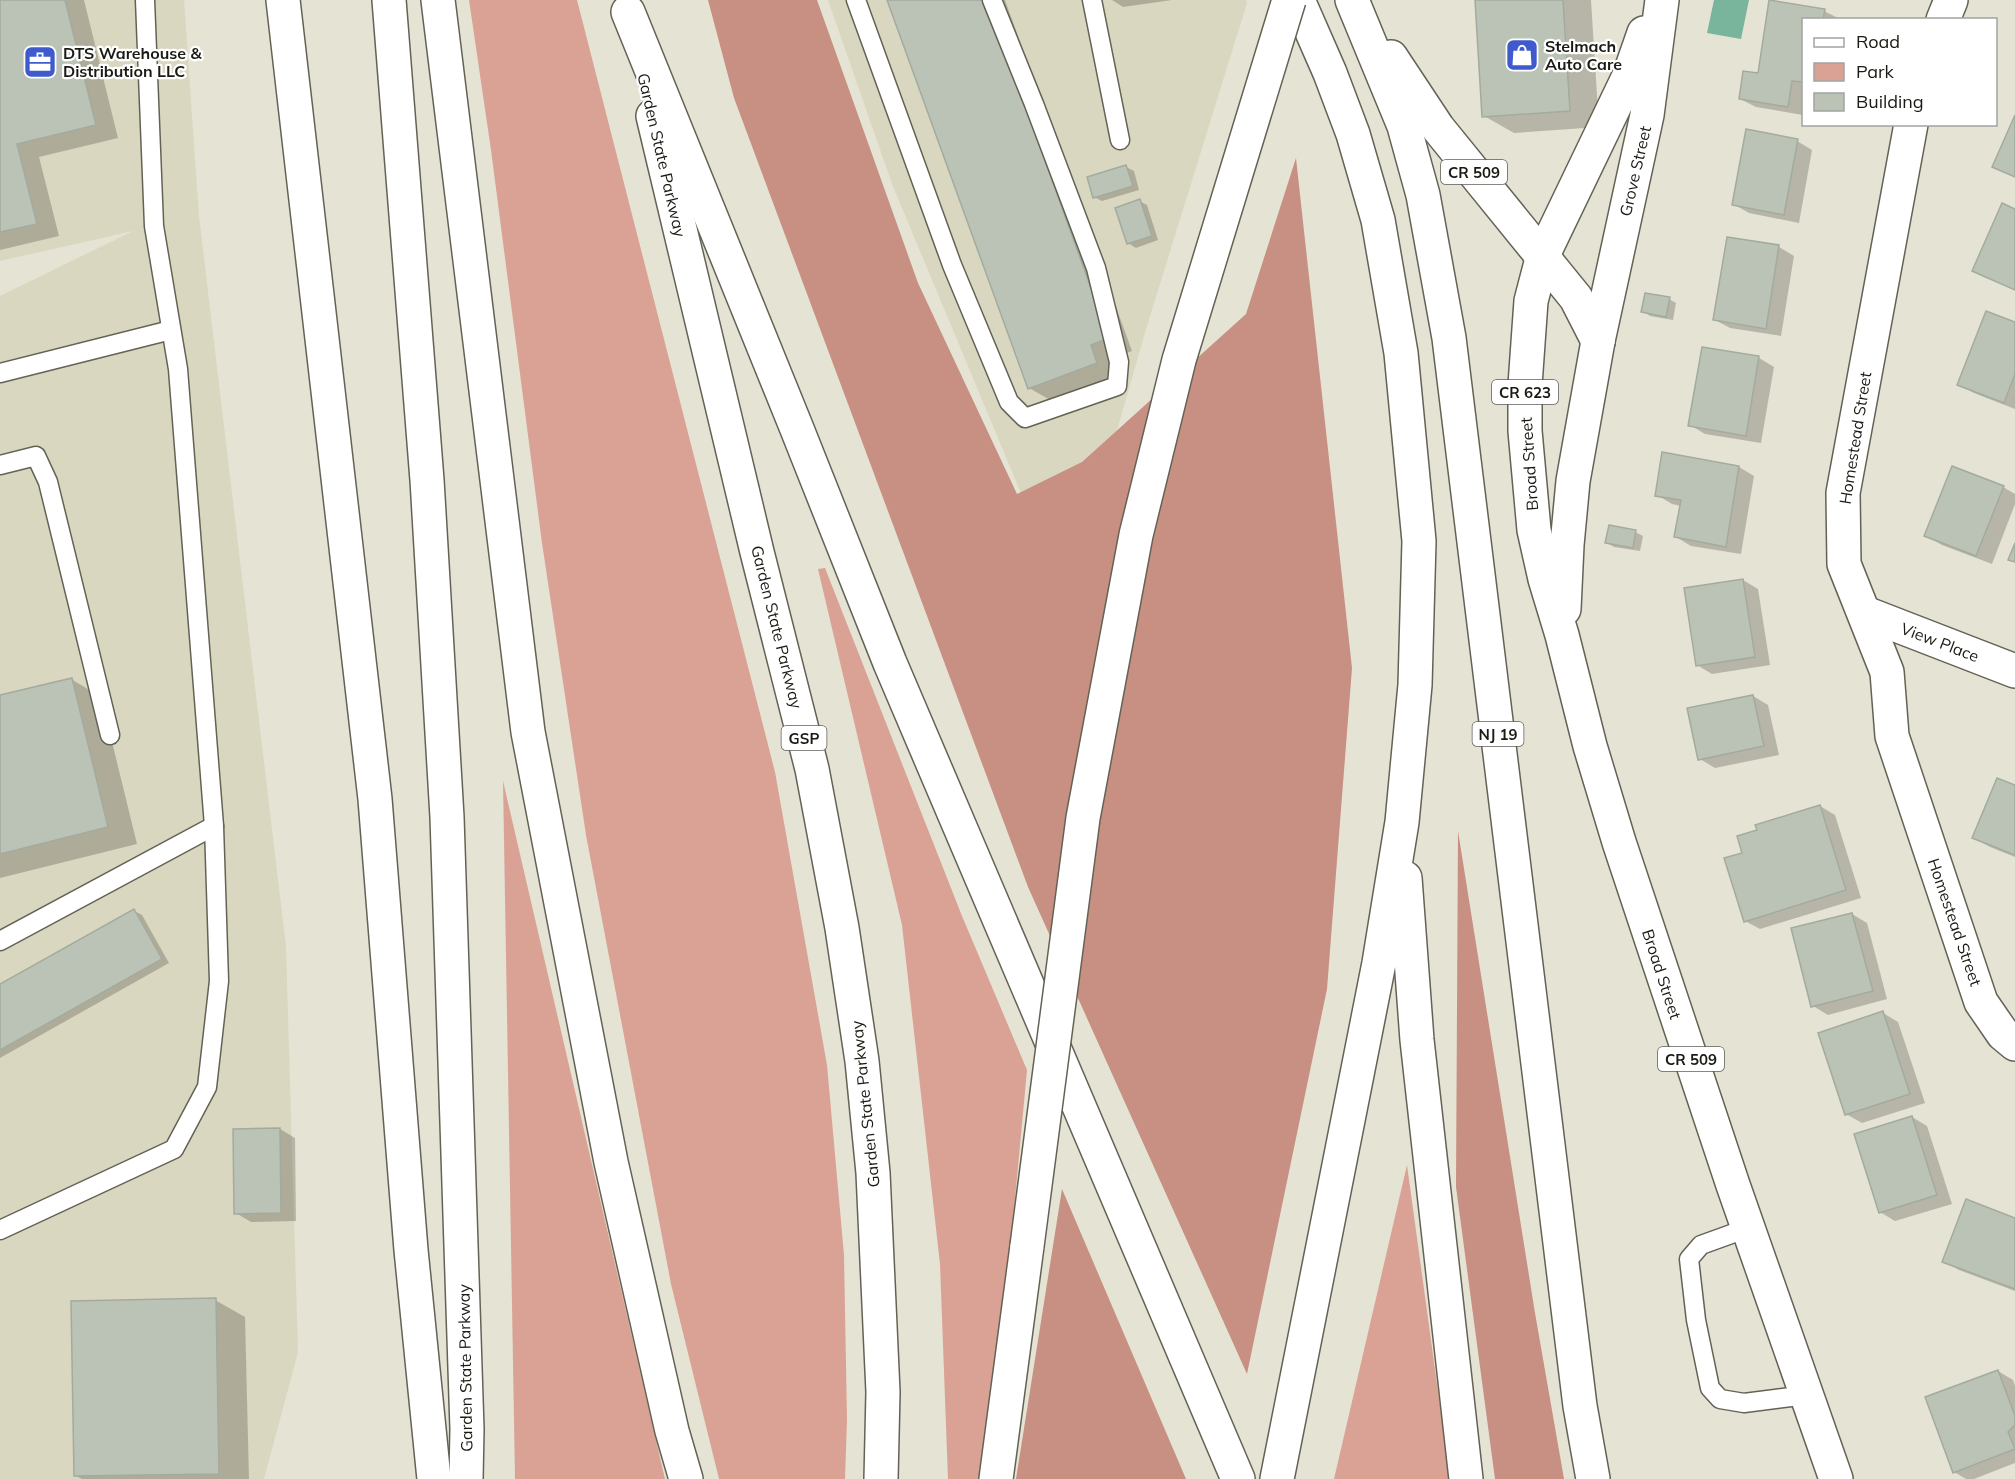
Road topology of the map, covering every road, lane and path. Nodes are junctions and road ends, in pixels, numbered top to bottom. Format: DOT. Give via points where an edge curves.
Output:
graph roads {
  1 [pos="145,0"];
  2 [pos="284,0"];
  3 [pos="389,0"];
  4 [pos="438,0"];
  5 [pos="856,0"];
  6 [pos="992,0"];
  7 [pos="1092,0"];
  8 [pos="1289,0"];
  9 [pos="1298,0"];
  10 [pos="1353,0"];
  11 [pos="1656,0"];
  12 [pos="1662,0"];
  13 [pos="1951,0"];
  14 [pos="626,6"];
  15 [pos="1944,18"];
  16 [pos="1911,126"];
  17 [pos="1120,140"];
  18 [pos="1543,255"];
  19 [pos="171,330"];
  20 [pos="1598,341"];
  21 [pos="0,373"];
  22 [pos="0,465"];
  23 [pos="1865,613"];
  24 [pos="1562,635"];
  25 [pos="2015,671"];
  26 [pos="110,735"];
  27 [pos="1402,822"];
  28 [pos="214,826"];
  29 [pos="0,941"];
  30 [pos="2015,1044"];
  31 [pos="1748,1228"];
  32 [pos="0,1230"];
  33 [pos="1807,1395"];
  34 [pos="434,1479"];
  35 [pos="466,1479"];
  36 [pos="686,1479"];
  37 [pos="881,1479"];
  38 [pos="996,1479"];
  39 [pos="1238,1479"];
  40 [pos="1277,1479"];
  41 [pos="1466,1479"];
  42 [pos="1593,1479"];
  43 [pos="1836,1479"];
  1 -- 19 [label="lane" via="154,226"];
  2 -- 34 [label="main road" via="375,799 411,1250"];
  3 -- 35 [label="main road, Garden State Parkway" via="427,480 447,817"];
  4 -- 36 [label="main road" via="528,732 611,1162"];
  5 -- 6 [label="lane" via="952,265 1009,402 1026,418 1117,386 1119,362 1096,268"];
  7 -- 17 [label="lane"];
  8 -- 38 [label="main road, bridge" via="1179,360 1136,535 1083,818"];
  9 -- 27 [label="main road" via="1330,73 1378,220 1401,353 1419,541 1415,685"];
  10 -- 18 [label="main road, CR 509" via="1438,128"];
  10 -- 42 [label="main road, NJ 19" via="1404,126 1423,195 1449,338 1576,1370"];
  11 -- 18 [label="main road, CR 623" via="1629,76"];
  12 -- 20 [label="main road, Grove Street" via="1647,115"];
  13 -- 15 [label="main road"];
  14 -- 37 [label="main road, Garden State Parkway / GSP" via="812,769 842,928 862,1061 873,1173 883,1392"];
  14 -- 39 [label="main road" via="890,663"];
  16 -- 23 [label="main road, Homestead Street" via="1843,493 1844,564"];
  18 -- 20 [label="main road, CR 509" via="1576,298"];
  18 -- 24 [label="main road, Broad Street / CR 623" via="1531,301 1525,431 1534,530"];
  19 -- 21 [label="lane"];
  19 -- 28 [label="lane" via="178,369"];
  20 -- 24 [label="main road, Broad Street / CR 509" via="1573,481"];
  22 -- 26 [label="lane" via="36,456 48,482"];
  23 -- 25 [label="main road, View Place"];
  23 -- 30 [label="main road, Homestead Street" via="1887,672 1892,736 1981,1002 2003,1034"];
  24 -- 31 [label="main road, Broad Street / CR 509" via="1619,842"];
  27 -- 40 [label="main road" via="1379,963"];
  27 -- 41 [label="main road" via="1417,1040"];
  28 -- 29 [label="lane"];
  28 -- 32 [label="lane" via="219,981 207,1087 174,1149"];
  31 -- 33 [label="main road, Broad Street / CR 509"];
  31 -- 33 [label="lane" via="1701,1245 1689,1259 1710,1388 1720,1399 1744,1403"];
  33 -- 43 [label="main road, Broad Street / CR 509"];
}
